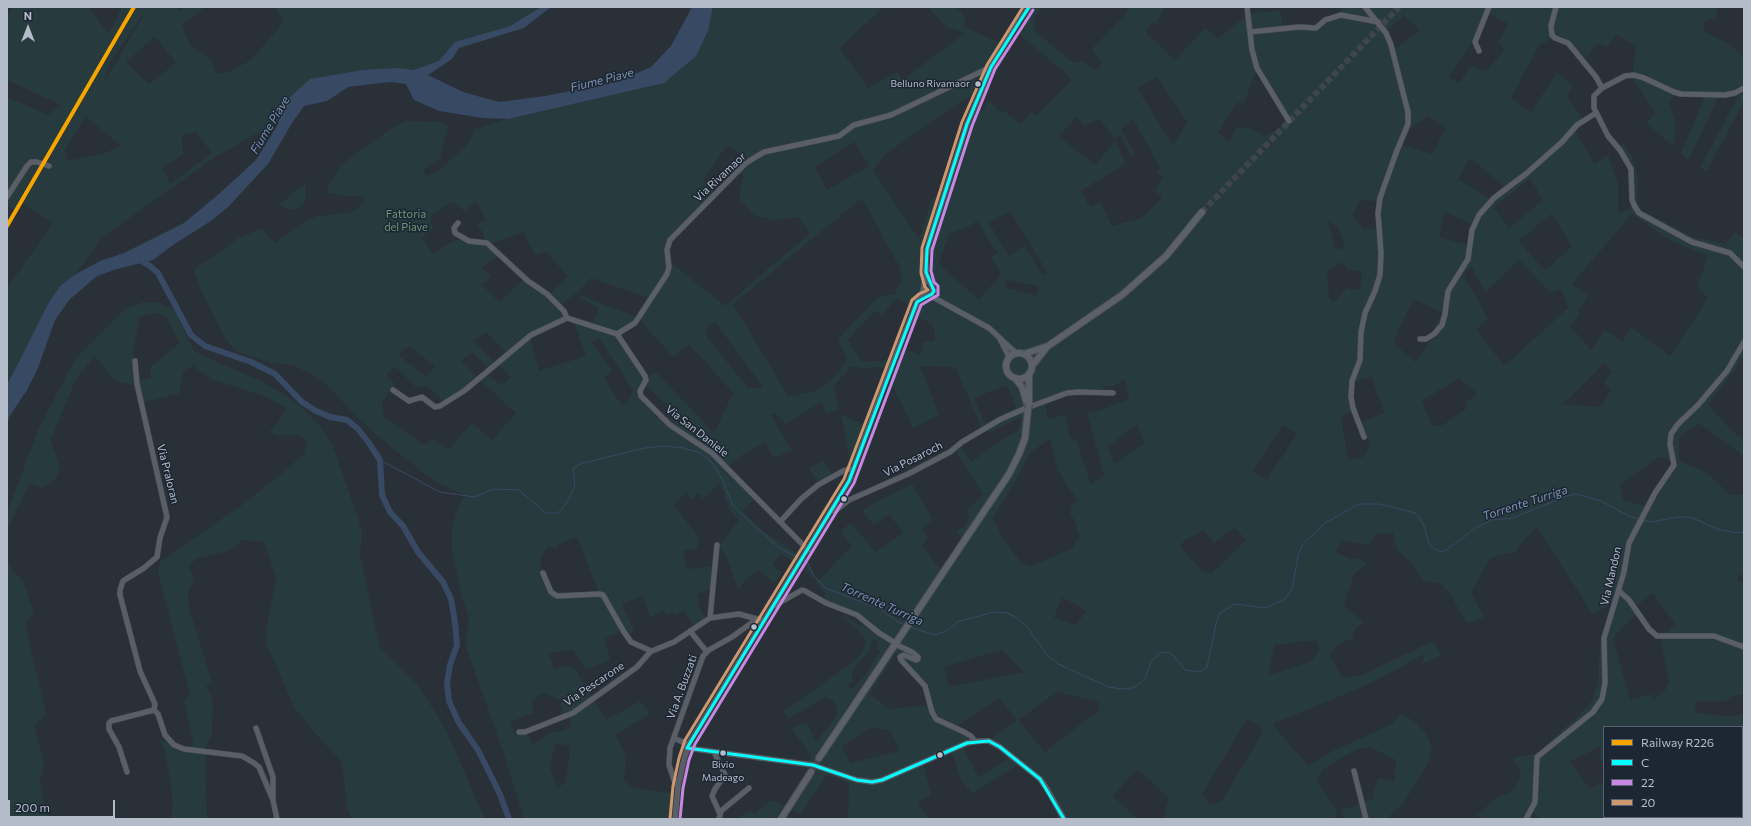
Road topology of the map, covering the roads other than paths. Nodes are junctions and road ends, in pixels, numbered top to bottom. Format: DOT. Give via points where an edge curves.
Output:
graph roads {
  1 [pos="1029,7"];
  2 [pos="1247,7"];
  3 [pos="1365,7"];
  4 [pos="1489,7"];
  5 [pos="1556,7"];
  6 [pos="1378,22"];
  7 [pos="1250,32"];
  8 [pos="1479,51"];
  9 [pos="991,67"];
  10 [pos="1602,88"];
  11 [pos="1744,88"];
  12 [pos="1596,113"];
  13 [pos="1290,121"];
  14 [pos="49,166"];
  15 [pos="7,197"];
  16 [pos="1202,212"];
  17 [pos="458,223"];
  18 [pos="1744,267"];
  19 [pos="926,272"];
  20 [pos="930,284"];
  21 [pos="934,291"];
  22 [pos="926,292"];
  23 [pos="942,302"];
  24 [pos="567,318"];
  25 [pos="617,334"];
  26 [pos="997,335"];
  27 [pos="1420,338"];
  28 [pos="1744,342"];
  29 [pos="1048,346"];
  30 [pos="1016,353"];
  31 [pos="1024,354"];
  32 [pos="1009,357"];
  33 [pos="135,361"];
  34 [pos="1032,366"];
  35 [pos="1029,374"];
  36 [pos="1015,378"];
  37 [pos="393,390"];
  38 [pos="1113,393"];
  39 [pos="1027,407"];
  40 [pos="1364,437"];
  41 [pos="853,470"];
  42 [pos="831,510"];
  43 [pos="780,522"];
  44 [pos="717,545"];
  45 [pos="808,550"];
  46 [pos="543,573"];
  47 [pos="1619,592"];
  48 [pos="774,606"];
  49 [pos="710,618"];
  50 [pos="757,619"];
  51 [pos="764,621"];
  52 [pos="689,632"];
  53 [pos="892,641"];
  54 [pos="899,643"];
  55 [pos="1744,647"];
  56 [pos="651,651"];
  57 [pos="707,652"];
  58 [pos="154,710"];
  59 [pos="256,728"];
  60 [pos="519,732"];
  61 [pos="674,738"];
  62 [pos="976,741"];
  63 [pos="688,747"];
  64 [pos="714,752"];
  65 [pos="819,758"];
  66 [pos="1354,771"];
  67 [pos="127,772"];
  68 [pos="811,772"];
  69 [pos="678,786"];
  70 [pos="749,788"];
  71 [pos="273,800"];
  72 [pos="719,817"];
  73 [pos="277,819"];
  74 [pos="675,819"];
  75 [pos="781,819"];
  76 [pos="1064,819"];
  77 [pos="1366,819"];
  78 [pos="1526,819"];
  1 -- 9 [label="street"];
  2 -- 7 [label="street"];
  3 -- 6 [label="street"];
  4 -- 8 [label="street" via="1476,39"];
  5 -- 10 [label="street" via="1551,26 1552,35 1568,43"];
  6 -- 7 [label="street" via="1341,15 1326,20 1316,28 1299,26"];
  6 -- 40 [label="street" via="1386,33 1394,53 1408,112 1408,124 1380,198 1380,275 1365,313 1360,360 1352,380 1352,402"];
  7 -- 13 [label="street" via="1253,56 1259,73"];
  9 -- 19 [label="street" via="967,124 929,242"];
  9 -- 25 [label="street, Via Rivamaor" via="891,115 854,125 839,136 764,152 746,163 670,240 667,250 670,267 667,274 635,323"];
  10 -- 11 [label="street" via="1625,76 1634,75 1682,94 1725,95"];
  10 -- 12 [label="street" via="1593,100"];
  12 -- 18 [label="street" via="1608,136 1631,169 1632,200 1639,213 1692,242 1730,254"];
  12 -- 27 [label="street" via="1577,125 1562,142 1494,198 1479,215 1472,230 1468,259 1448,291 1442,325 1434,334"];
  14 -- 15 [label="street" via="31,162"];
  16 -- 29 [label="main road" via="1166,256 1145,276 1085,322"];
  17 -- 24 [label="street" via="455,232 469,241 487,243 528,281 547,294 564,311"];
  19 -- 20 [label="street"];
  19 -- 22 [label="street"];
  20 -- 21 [label="street"];
  20 -- 22 [label="street"];
  21 -- 22 [label="street"];
  21 -- 23 [label="street"];
  22 -- 23 [label="street"];
  22 -- 41 [label="street" via="917,302"];
  23 -- 26 [label="street" via="982,323"];
  24 -- 25 [label="street"];
  24 -- 37 [label="street" via="531,335 464,391 440,406 435,406 422,396 409,402"];
  25 -- 43 [label="street, Via San Daniele" via="645,376 641,396 670,425 712,453"];
  26 -- 30 [label="street"];
  26 -- 32 [label="street"];
  28 -- 47 [label="street, Via Mandon" via="1726,372 1671,434 1674,465 1655,493 1629,543"];
  29 -- 31 [label="main road"];
  29 -- 34 [label="main road"];
  30 -- 31 [label="main road"];
  30 -- 32 [label="main road"];
  31 -- 34 [label="main road" via="1030,359"];
  32 -- 36 [label="main road" via="1006,369 1008,374"];
  33 -- 58 [label="street, Via Praloran" via="137,384 167,517 157,557 123,582 120,595 140,671 154,700"];
  34 -- 35 [label="main road"];
  35 -- 36 [label="main road" via="1023,378"];
  35 -- 39 [label="main road"];
  36 -- 39 [label="main road" via="1022,387"];
  38 -- 39 [label="street, Via Posaroch" via="1073,392"];
  39 -- 42 [label="street, Via Posaroch" via="1001,419 950,452 849,500 835,511"];
  39 -- 54 [label="main road" via="1025,438 1015,464"];
  41 -- 42 [label="street"];
  41 -- 43 [label="street" via="843,470 818,484"];
  42 -- 45 [label="street"];
  43 -- 45 [label="street, Via San Daniele"];
  44 -- 49 [label="street"];
  45 -- 48 [label="street"];
  46 -- 56 [label="street" via="551,592 557,596 603,595 631,642"];
  47 -- 55 [label="street" via="1629,600 1649,629 1657,636 1714,636"];
  47 -- 78 [label="street, Via Mandon" via="1604,638 1605,683 1602,699 1593,712 1537,757 1535,802"];
  48 -- 51 [label="street"];
  48 -- 53 [label="street" via="802,590 857,615"];
  49 -- 50 [label="street" via="739,614"];
  49 -- 52 [label="street, Via Pescarone"];
  50 -- 51 [label="street"];
  50 -- 57 [label="street, Via A. Buzzati"];
  51 -- 63 [label="street"];
  52 -- 56 [label="street, Via Pescarone" via="674,642"];
  52 -- 57 [label="street"];
  54 -- 62 [label="street" via="918,657 916,660 904,654 900,657 925,686 936,719 964,732"];
  54 -- 65 [label="main road"];
  56 -- 60 [label="street, Via Pescarone" via="637,667 573,713"];
  57 -- 61 [label="street, Via A. Buzzati" via="703,656"];
  58 -- 67 [label="street" via="109,723 109,729 119,747"];
  58 -- 71 [label="street, Via Praloran" via="158,714 165,735 174,745 184,749 242,756 254,763 259,767"];
  59 -- 71 [label="street, Via Praloran" via="273,777"];
  61 -- 63 [label="street"];
  61 -- 69 [label="street, Via A. Buzzati" via="670,748 669,765"];
  62 -- 64 [label="street" via="872,782 857,780 813,765"];
  62 -- 76 [label="street" via="996,744 1031,771 1047,788"];
  63 -- 64 [label="street"];
  63 -- 69 [label="street"];
  64 -- 72 [label="street" via="725,775 712,796"];
  66 -- 77 [label="street"];
  68 -- 75 [label="main road"];
  69 -- 74 [label="street"];
  70 -- 72 [label="street"];
  71 -- 73 [label="street, Via Praloran"];
}
